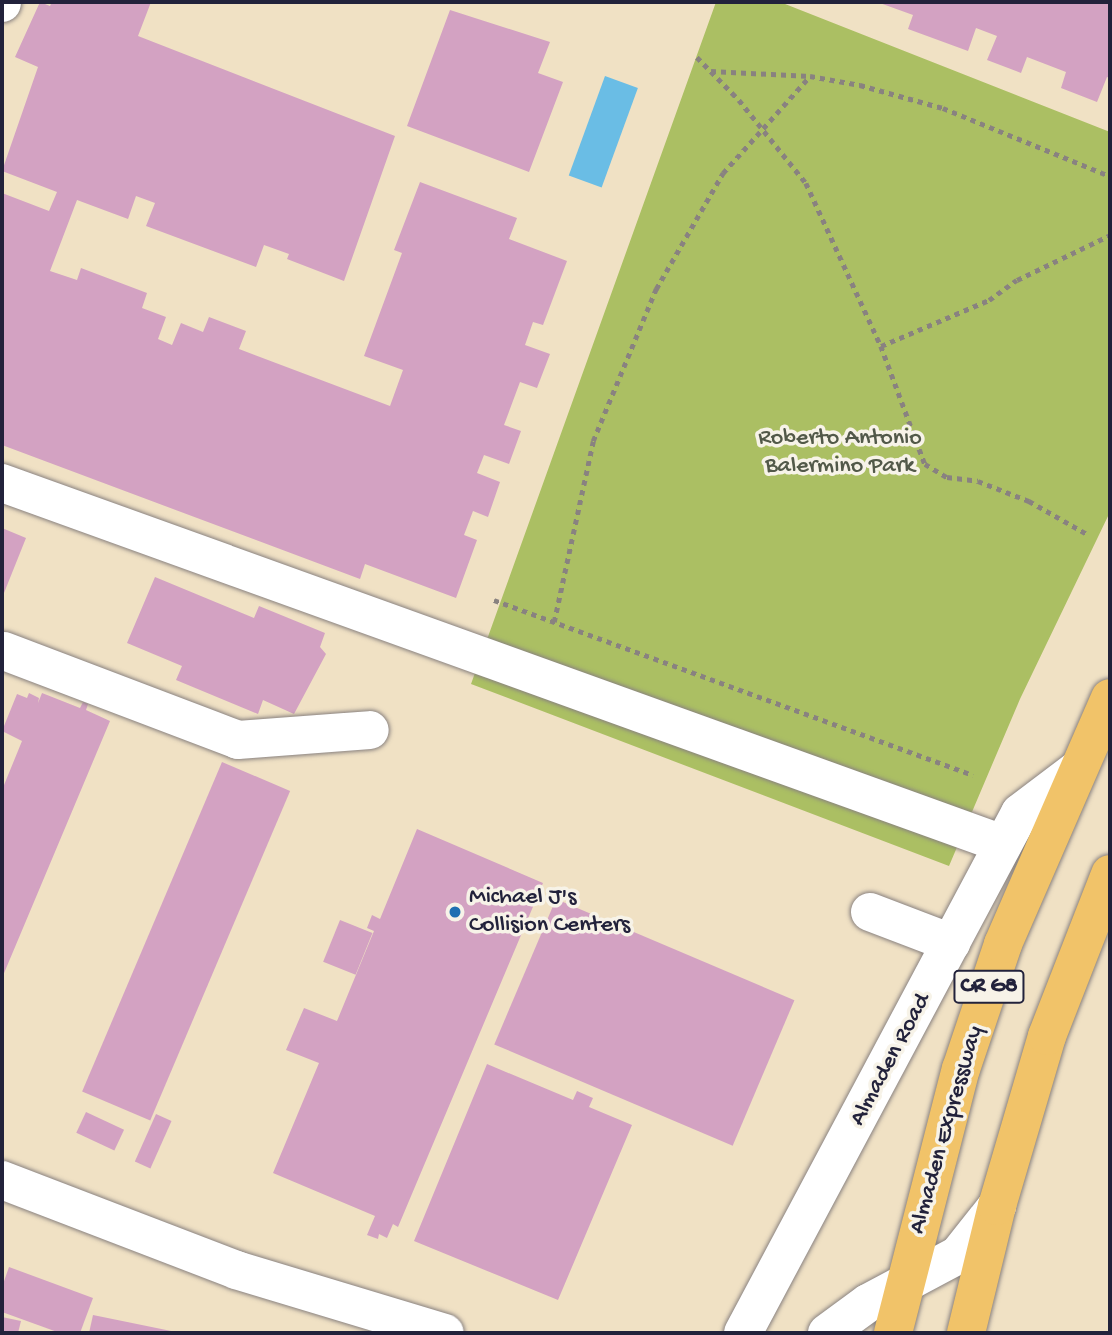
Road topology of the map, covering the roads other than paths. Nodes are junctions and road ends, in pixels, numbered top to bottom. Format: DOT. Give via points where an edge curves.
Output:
graph roads {
  1 [pos="2,483"];
  2 [pos="4,651"];
  3 [pos="1110,698"];
  4 [pos="370,730"];
  5 [pos="1078,769"];
  6 [pos="1003,844"];
  7 [pos="1110,874"];
  8 [pos="870,912"];
  9 [pos="951,943"];
  10 [pos="2,1180"];
  11 [pos="997,1206"];
  12 [pos="902,1287"];
  13 [pos="445,1333"];
  14 [pos="743,1333"];
  15 [pos="827,1333"];
  16 [pos="893,1333"];
  17 [pos="966,1333"];
  1 -- 6 [label="street"];
  2 -- 4 [label="street" via="237,740"];
  3 -- 5 [label="main road, Almaden Expressway / CR G8"];
  5 -- 6 [label="street, Almaden Road" via="1020,813"];
  5 -- 12 [label="main road, Almaden Expressway / CR G8" via="1003,944 961,1069"];
  6 -- 9 [label="street, Almaden Road"];
  7 -- 11 [label="main road, CR G8" via="1047,1036"];
  8 -- 9 [label="street"];
  9 -- 14 [label="street, Almaden Road"];
  10 -- 13 [label="street" via="236,1270"];
  11 -- 12 [label="street" via="958,1255"];
  11 -- 17 [label="main road, CR G8"];
  12 -- 15 [label="street" via="868,1303"];
  12 -- 16 [label="main road, Almaden Expressway / CR G8"];
}
